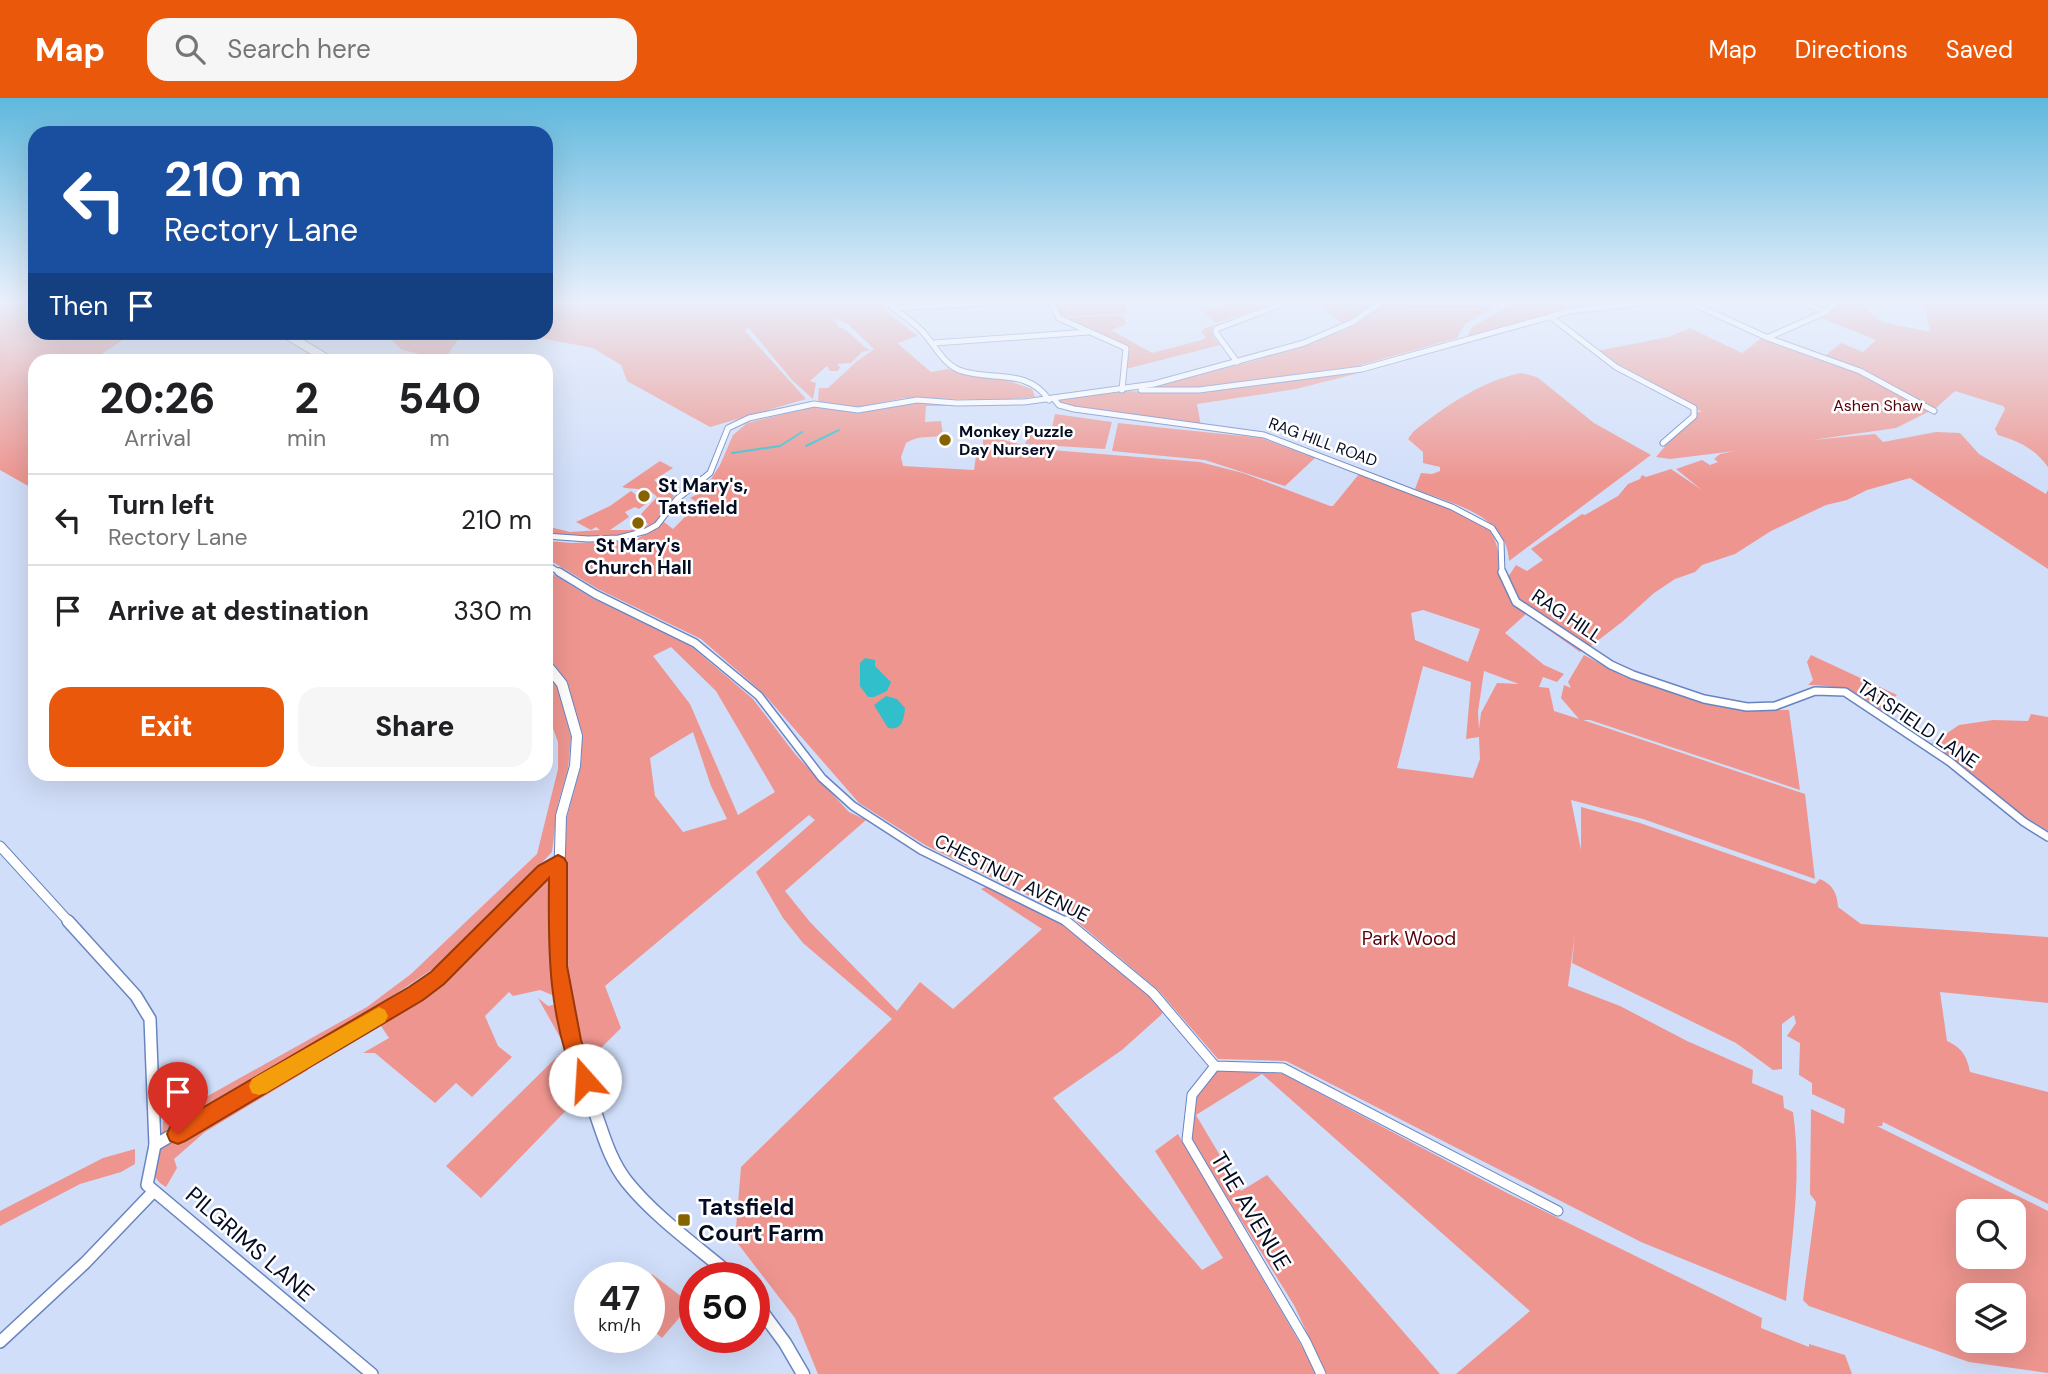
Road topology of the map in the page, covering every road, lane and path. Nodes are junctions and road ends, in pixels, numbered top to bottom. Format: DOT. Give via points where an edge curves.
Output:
graph roads {
  1 [pos="952,363"];
  2 [pos="1125,363"];
  3 [pos="1235,363"];
  4 [pos="1386,363"];
  5 [pos="1610,363"];
  6 [pos="1839,363"];
  7 [pos="1123,390"];
  8 [pos="1052,399"];
  9 [pos="1934,411"];
  10 [pos="1662,443"];
  11 [pos="553,537"];
  12 [pos="553,568"];
  13 [pos="1502,568"];
  14 [pos="553,673"];
  15 [pos="1633,675"];
  16 [pos="2048,837"];
  17 [pos="0,846"];
  18 [pos="558,863"];
  19 [pos="1215,1066"];
  20 [pos="155,1145"];
  21 [pos="153,1192"];
  22 [pos="1558,1211"];
  23 [pos="715,1262"];
  24 [pos="770,1323"];
  25 [pos="0,1342"];
  26 [pos="372,1374"];
  27 [pos="803,1374"];
  28 [pos="1321,1374"];
  1 -- 8 [label="street" via="957,368 1035,384"];
  2 -- 7 [label="street"];
  3 -- 7 [label="street"];
  4 -- 7 [label="street" via="1285,381 1199,390"];
  5 -- 10 [label="street" via="1693,408 1694,416"];
  6 -- 9 [label="street"];
  7 -- 8 [label="street"];
  8 -- 11 [label="street" via="918,400 858,410 814,404 750,418 728,428 712,472 646,531 633,537"];
  8 -- 13 [label="street, RAG HILL ROAD" via="1085,411 1265,435 1363,471 1492,528 1501,542"];
  12 -- 19 [label="street, CHESTNUT AVENUE" via="695,643 759,696 822,778 853,806 921,850 1073,925 1153,993"];
  13 -- 15 [label="street, RAG HILL" via="1516,602"];
  14 -- 18 [label="main road" via="562,684 577,736 575,766 561,816"];
  15 -- 16 [label="street, TATSFIELD LANE" via="1704,699 1747,707 1775,706 1815,691 1845,692 1950,762"];
  17 -- 20 [label="street" via="136,996 150,1019"];
  18 -- 20 [label="street" via="544,871 438,978"];
  18 -- 23 [label="main road" via="558,966 571,1040 610,1155 626,1181 652,1208"];
  19 -- 22 [label="street" via="1283,1068"];
  19 -- 28 [label="street, THE AVENUE" via="1192,1094 1187,1140"];
  20 -- 21 [label="street" via="147,1175"];
  21 -- 25 [label="street"];
  21 -- 26 [label="street, PILGRIMS LANE"];
  24 -- 27 [label="main road"];
}
